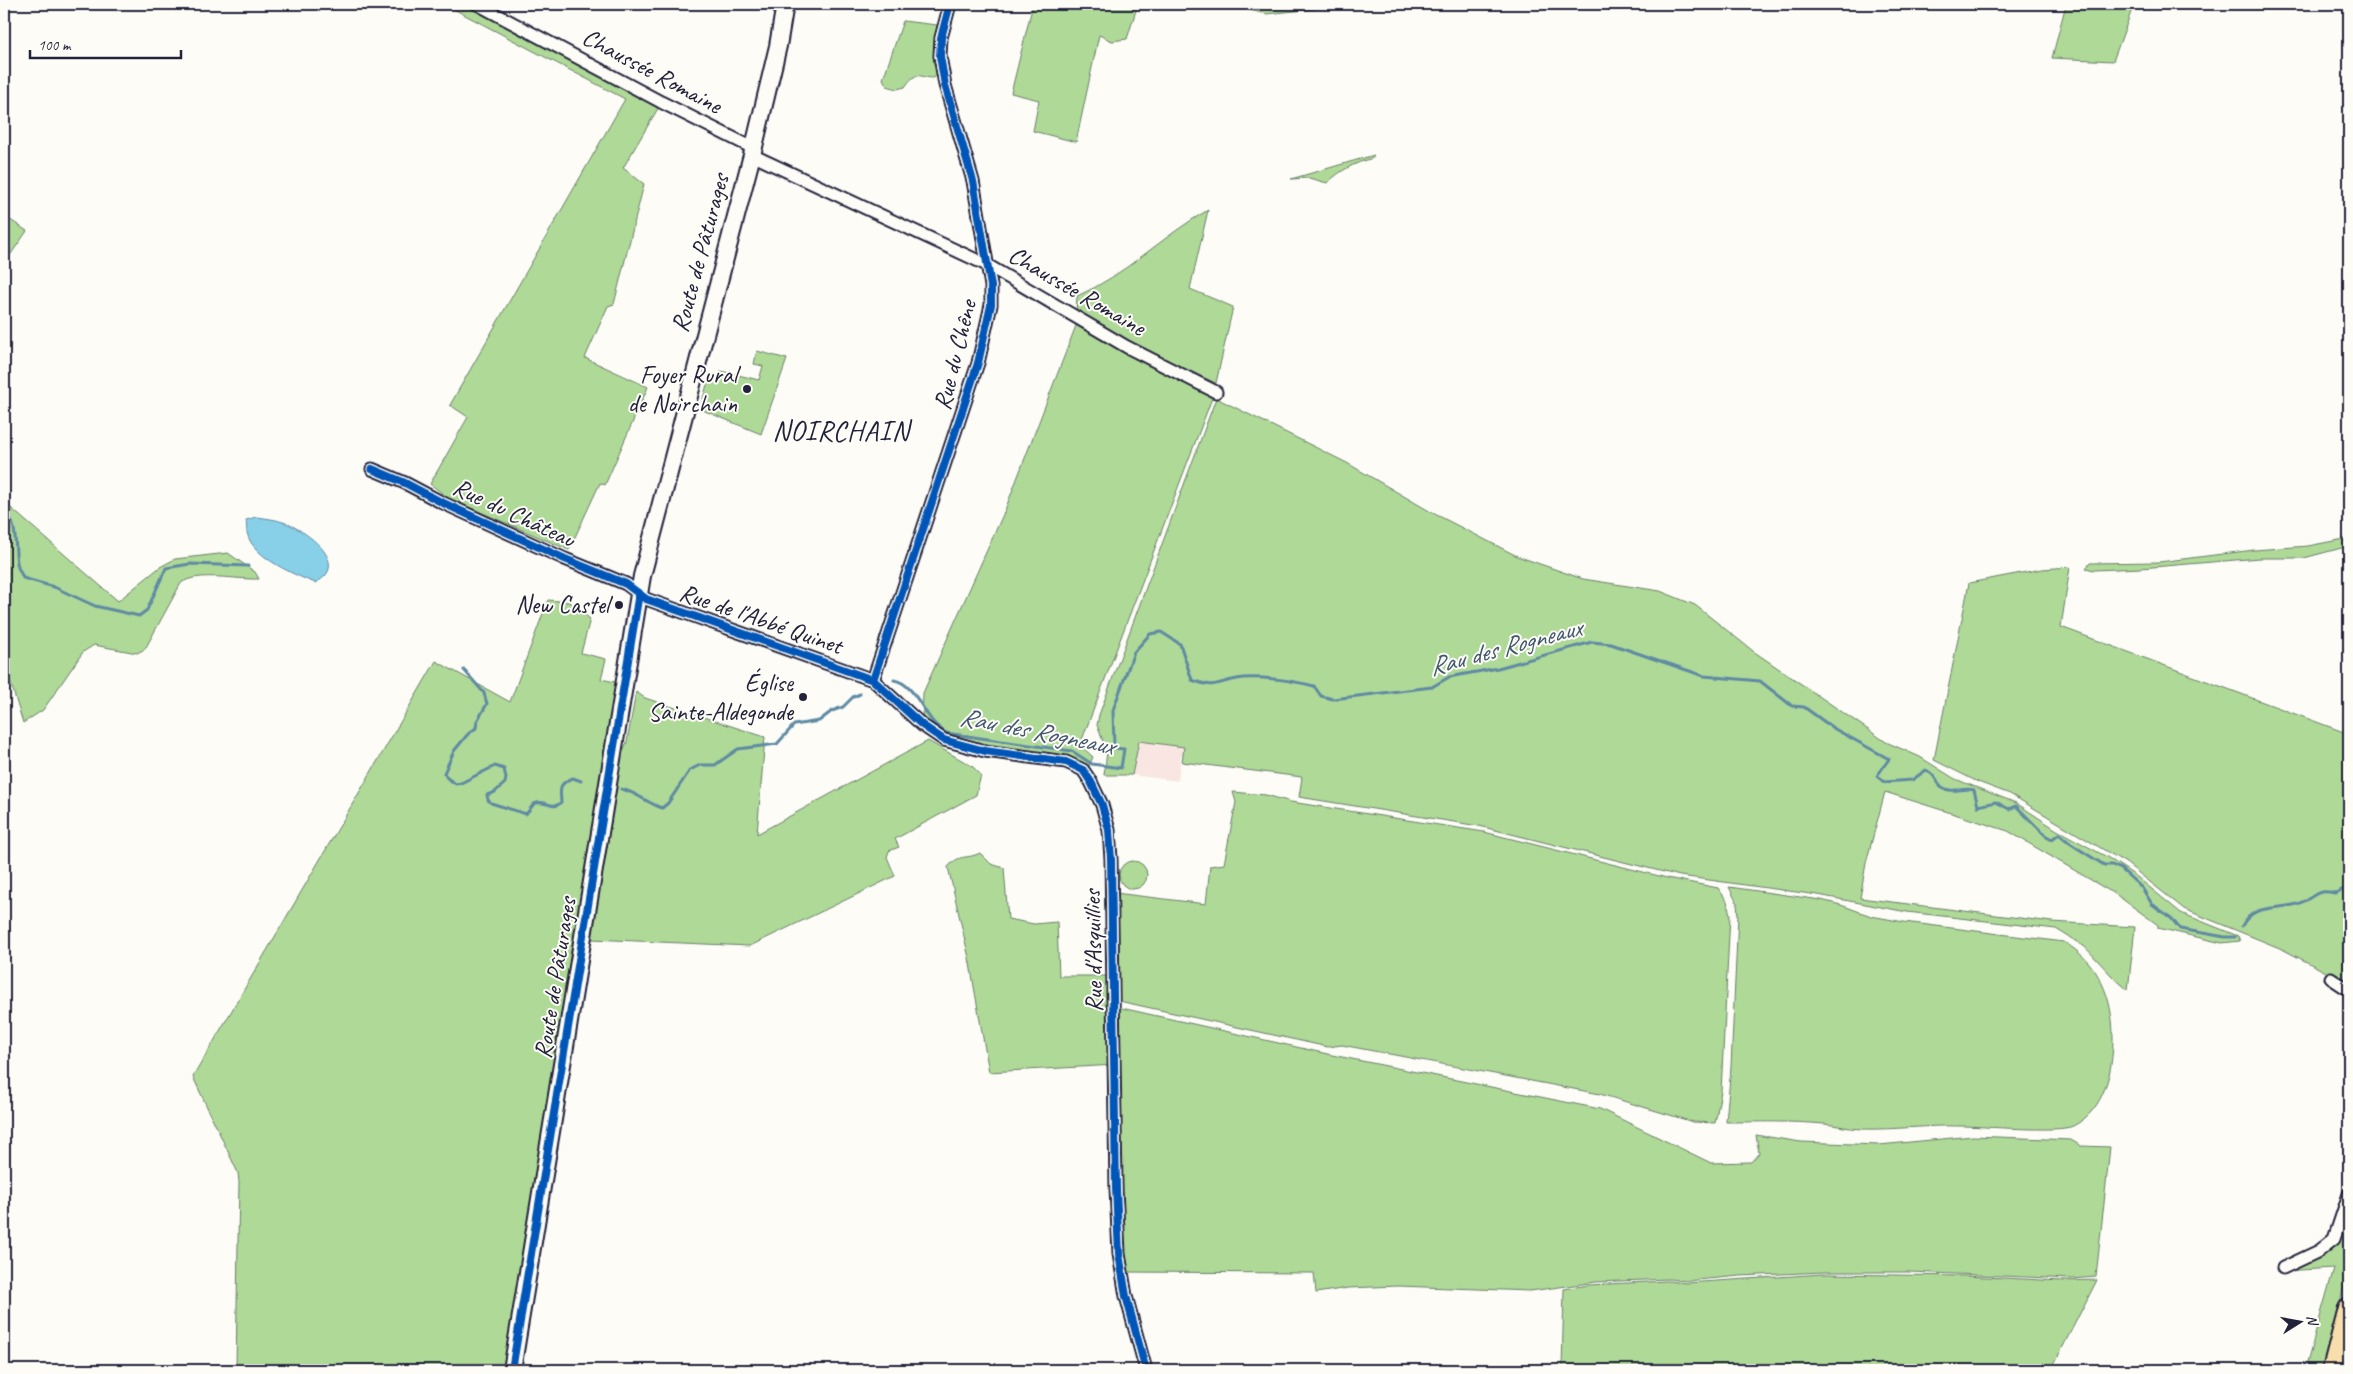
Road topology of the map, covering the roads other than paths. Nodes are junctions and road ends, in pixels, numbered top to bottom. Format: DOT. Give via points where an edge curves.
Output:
graph roads {
  1 [pos="477,4"];
  2 [pos="785,4"];
  3 [pos="950,4"];
  4 [pos="753,151"];
  5 [pos="987,265"];
  6 [pos="1216,392"];
  7 [pos="372,469"];
  8 [pos="638,593"];
  9 [pos="873,680"];
  10 [pos="2331,978"];
  11 [pos="2349,990"];
  12 [pos="2349,1194"];
  13 [pos="2283,1268"];
  14 [pos="2349,1308"];
  15 [pos="512,1370"];
  16 [pos="1146,1370"];
  17 [pos="2332,1370"];
  1 -- 4 [label="street, Chaussée Romaine"];
  2 -- 4 [label="main road, Route de Pâturages"];
  3 -- 5 [label="street, Rue du Chêne" via="941,38 942,69 974,181"];
  4 -- 5 [label="street, Chaussée Romaine"];
  4 -- 8 [label="main road, Route de Pâturages"];
  5 -- 6 [label="street, Chaussée Romaine" via="1119,342"];
  5 -- 9 [label="street, Rue du Chêne" via="991,305 978,363"];
  7 -- 8 [label="street, Rue du Château" via="626,584"];
  8 -- 9 [label="street, Rue de l'Abbé Quinet" via="646,599"];
  8 -- 15 [label="main road, Route de Pâturages"];
  9 -- 16 [label="street, Rue d'Asquillies" via="922,725 944,740 984,751 1076,766 1083,770 1099,798 1109,830 1111,859 1119,1254 1126,1296"];
  10 -- 11 [label="street"];
  12 -- 13 [label="street" via="2334,1239 2319,1251"];
  14 -- 17 [label="highway"];
}
